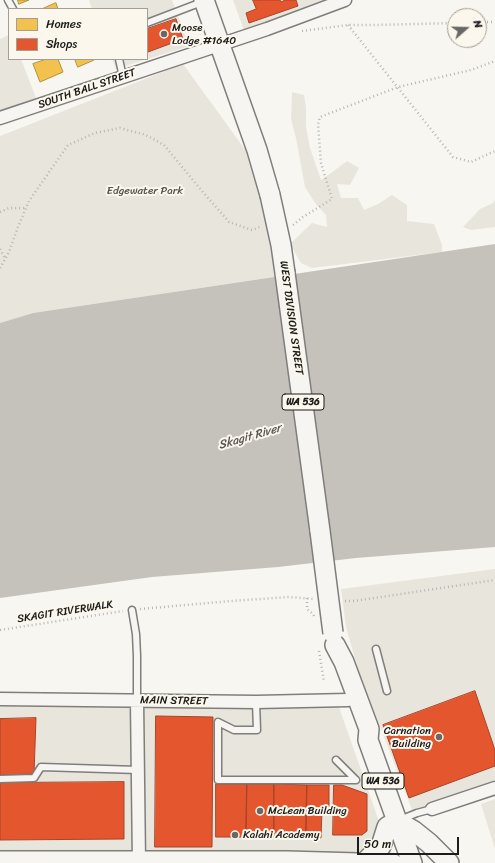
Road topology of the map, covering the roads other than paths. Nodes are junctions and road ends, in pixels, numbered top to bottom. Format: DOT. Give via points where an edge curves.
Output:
graph roads {
  1 [pos="204,0"];
  2 [pos="346,0"];
  3 [pos="148,23"];
  4 [pos="219,45"];
  5 [pos="118,60"];
  6 [pos="123,77"];
  7 [pos="0,118"];
  8 [pos="132,610"];
  9 [pos="329,641"];
  10 [pos="376,649"];
  11 [pos="387,692"];
  12 [pos="0,699"];
  13 [pos="348,700"];
  14 [pos="137,701"];
  15 [pos="256,702"];
  16 [pos="368,740"];
  17 [pos="336,760"];
  18 [pos="138,770"];
  19 [pos="0,779"];
  20 [pos="495,788"];
  21 [pos="432,809"];
  22 [pos="397,821"];
  23 [pos="0,860"];
  24 [pos="138,862"];
  25 [pos="287,862"];
  26 [pos="365,862"];
  27 [pos="394,863"];
  28 [pos="412,863"];
  29 [pos="449,863"];
  1 -- 3 [label="lane"];
  1 -- 4 [label="main road, WEST DIVISION STREET / WA 536"];
  2 -- 4 [label="street, SOUTH BALL STREET"];
  4 -- 6 [label="street, SOUTH BALL STREET"];
  4 -- 9 [label="main road, WEST DIVISION STREET / WA 536, bridge" via="257,150 281,245"];
  5 -- 6 [label="lane"];
  6 -- 7 [label="street, SOUTH BALL STREET"];
  8 -- 14 [label="lane" via="136,634"];
  9 -- 13 [label="main road, WEST DIVISION STREET / WA 536"];
  9 -- 16 [label="main road, WEST DIVISION STREET / WA 536" via="344,662 369,729"];
  10 -- 11 [label="lane"];
  12 -- 14 [label="street, MAIN STREET"];
  13 -- 15 [label="street, MAIN STREET"];
  13 -- 16 [label="main road, WEST DIVISION STREET / WA 536" via="360,732"];
  14 -- 15 [label="street, MAIN STREET"];
  14 -- 18 [label="street"];
  15 -- 17 [label="lane" via="257,730 234,730 218,722 218,780 356,780"];
  16 -- 22 [label="main road, WEST DIVISION STREET / WA 536"];
  18 -- 19 [label="lane" via="41,767 34,778"];
  18 -- 24 [label="street"];
  20 -- 21 [label="street"];
  21 -- 22 [label="lane"];
  22 -- 26 [label="main road" via="387,827 381,846"];
  22 -- 28 [label="main road, WEST DIVISION STREET / WA 536"];
  22 -- 29 [label="main road" via="424,839"];
  23 -- 24 [label="street"];
  24 -- 25 [label="street"];
  25 -- 26 [label="street"];
  26 -- 27 [label="street"];
}
